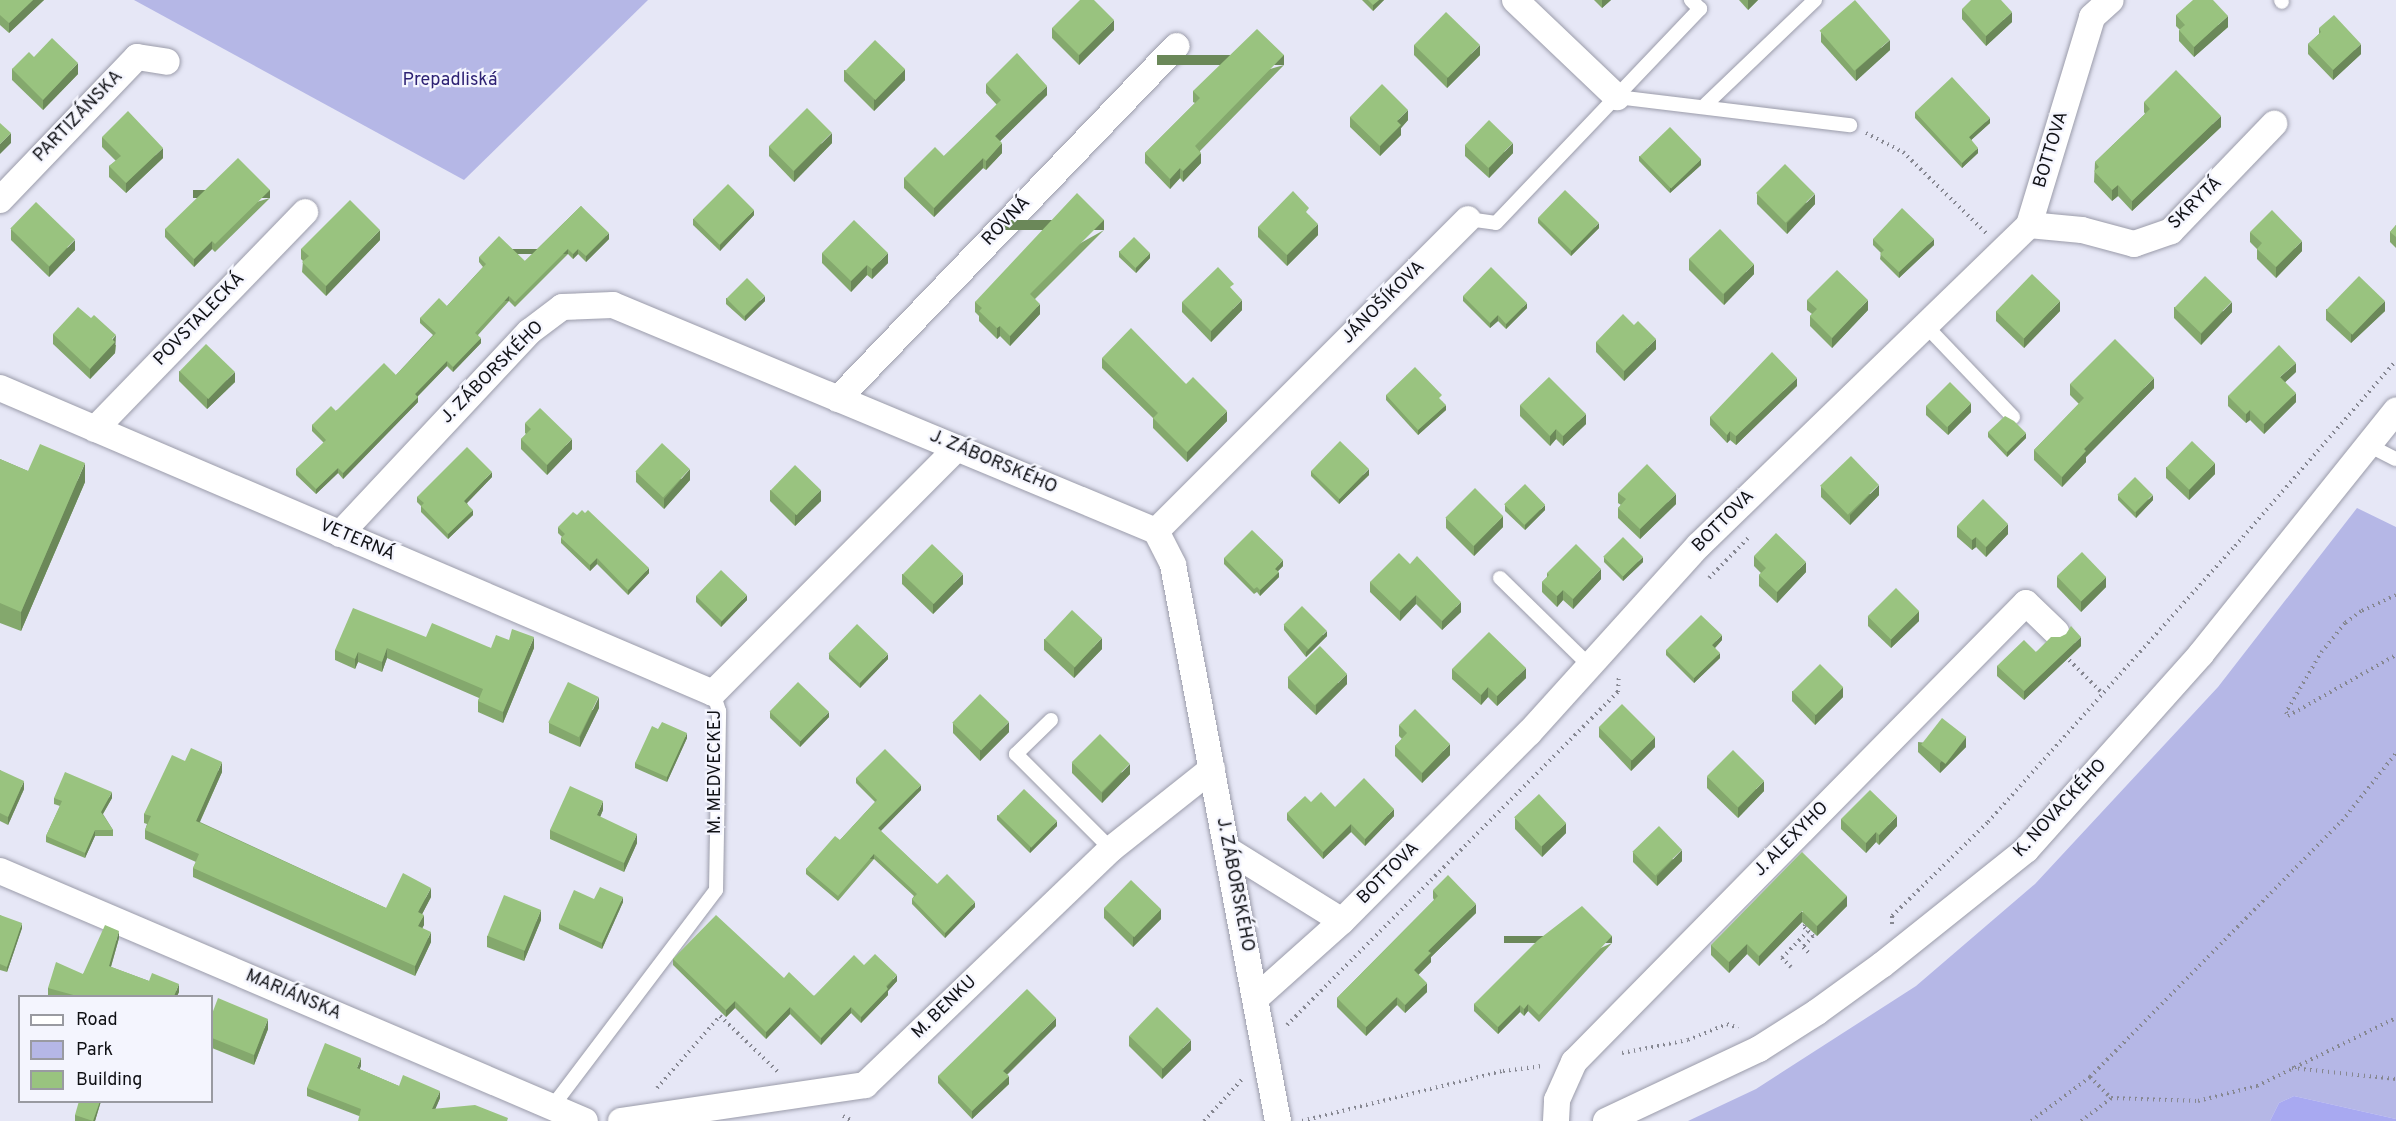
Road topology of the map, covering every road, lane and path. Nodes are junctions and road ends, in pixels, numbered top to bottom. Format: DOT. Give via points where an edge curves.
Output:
graph roads {
  1 [pos="1515,0"];
  2 [pos="1691,0"];
  3 [pos="1815,0"];
  4 [pos="2111,0"];
  5 [pos="1176,46"];
  6 [pos="167,62"];
  7 [pos="1617,97"];
  8 [pos="1703,107"];
  9 [pos="2274,124"];
  10 [pos="1850,125"];
  11 [pos="0,200"];
  12 [pos="305,212"];
  13 [pos="1468,219"];
  14 [pos="2029,225"];
  15 [pos="2003,251"];
  16 [pos="1926,326"];
  17 [pos="2396,361"];
  18 [pos="0,388"];
  19 [pos="837,399"];
  20 [pos="2396,411"];
  21 [pos="2013,417"];
  22 [pos="95,429"];
  23 [pos="2368,445"];
  24 [pos="957,448"];
  25 [pos="2396,459"];
  26 [pos="1156,531"];
  27 [pos="340,534"];
  28 [pos="1500,578"];
  29 [pos="2396,595"];
  30 [pos="2056,632"];
  31 [pos="2396,655"];
  32 [pos="1590,666"];
  33 [pos="713,693"];
  34 [pos="2103,694"];
  35 [pos="1051,720"];
  36 [pos="2396,753"];
  37 [pos="1212,769"];
  38 [pos="1111,849"];
  39 [pos="1228,850"];
  40 [pos="0,871"];
  41 [pos="1342,921"];
  42 [pos="1805,925"];
  43 [pos="1808,931"];
  44 [pos="1891,932"];
  45 [pos="1810,954"];
  46 [pos="1791,967"];
  47 [pos="1256,998"];
  48 [pos="2396,1018"];
  49 [pos="1743,1030"];
  50 [pos="1620,1053"];
  51 [pos="1574,1062"];
  52 [pos="2292,1068"];
  53 [pos="2090,1077"];
  54 [pos="2396,1079"];
  55 [pos="651,1094"];
  56 [pos="800,1094"];
  57 [pos="2112,1098"];
  58 [pos="552,1107"];
  59 [pos="585,1121"];
  60 [pos="621,1121"];
  61 [pos="853,1121"];
  62 [pos="1278,1121"];
  63 [pos="1301,1121"];
  64 [pos="1556,1121"];
  65 [pos="1606,1121"];
  66 [pos="2031,1121"];
  67 [pos="2081,1121"];
  1 -- 7 [label="street"];
  2 -- 7 [label="lane, JÁNOŠÍKOVA" via="1700,9"];
  3 -- 8 [label="lane"];
  4 -- 14 [label="street, BOTTOVA" via="2092,17"];
  5 -- 19 [label="street, ROVNÁ"];
  6 -- 11 [label="street, PARTIZÁNSKA" via="137,57"];
  7 -- 8 [label="lane"];
  7 -- 13 [label="lane, JÁNOŠÍKOVA" via="1496,223"];
  8 -- 10 [label="lane"];
  9 -- 14 [label="street, SKRYTÁ" via="2171,231 2134,244 2082,230"];
  10 -- 15 [label="path" via="1903,152"];
  12 -- 22 [label="street, POVSTALECKÁ"];
  13 -- 26 [label="street, JÁNOŠÍKOVA"];
  14 -- 15 [label="street, BOTTOVA"];
  15 -- 16 [label="street, BOTTOVA"];
  16 -- 21 [label="lane"];
  16 -- 32 [label="street, BOTTOVA" via="1699,545"];
  17 -- 34 [label="path"];
  18 -- 22 [label="street, VETERNÁ"];
  19 -- 24 [label="street, J. ZÁBORSKÉHO"];
  19 -- 27 [label="street, J. ZÁBORSKÉHO" via="613,305 562,307 529,332"];
  20 -- 23 [label="street, K. NOVACKÉHO"];
  22 -- 27 [label="street, VETERNÁ"];
  23 -- 25 [label="lane"];
  23 -- 65 [label="street, K. NOVACKÉHO" via="2201,654 2026,850 1817,1012 1759,1049"];
  24 -- 26 [label="street, J. ZÁBORSKÉHO"];
  24 -- 33 [label="street, M. MEDVECKEJ"];
  26 -- 37 [label="street, J. ZÁBORSKÉHO" via="1173,565"];
  27 -- 33 [label="street, VETERNÁ"];
  28 -- 32 [label="lane"];
  29 -- 31 [label="path" via="2345,623 2322,651 2286,712 2288,716"];
  30 -- 34 [label="path" via="2048,639"];
  30 -- 51 [label="street, J. ALEXYHO" via="2026,603"];
  32 -- 41 [label="street, BOTTOVA"];
  33 -- 58 [label="lane, M. MEDVECKEJ" via="719,711 716,890"];
  34 -- 44 [label="path" via="1988,822 1892,916"];
  35 -- 38 [label="lane" via="1016,754"];
  36 -- 53 [label="path" via="2342,820"];
  37 -- 38 [label="street, M. BENKU"];
  37 -- 39 [label="street, J. ZÁBORSKÉHO"];
  38 -- 56 [label="street, M. BENKU" via="865,1085"];
  39 -- 41 [label="street"];
  39 -- 47 [label="street, J. ZÁBORSKÉHO"];
  40 -- 58 [label="street, MARIÁNSKA"];
  41 -- 47 [label="street, BOTTOVA"];
  42 -- 43 [label="path"];
  43 -- 45 [label="path" via="1813,936 1803,947"];
  43 -- 46 [label="path" via="1782,958"];
  47 -- 62 [label="street, J. ZÁBORSKÉHO"];
  48 -- 52 [label="path"];
  49 -- 50 [label="path" via="1727,1024 1688,1040"];
  51 -- 63 [label="path" via="1503,1071"];
  51 -- 64 [label="street, J. ALEXYHO" via="1557,1100"];
  52 -- 54 [label="path"];
  52 -- 57 [label="path" via="2257,1086 2198,1101"];
  53 -- 57 [label="path"];
  53 -- 66 [label="path"];
  55 -- 56 [label="path" via="720,1016"];
  56 -- 60 [label="street, M. BENKU"];
  56 -- 61 [label="path"];
  57 -- 67 [label="path"];
  58 -- 59 [label="street, MARIÁNSKA"];
}
